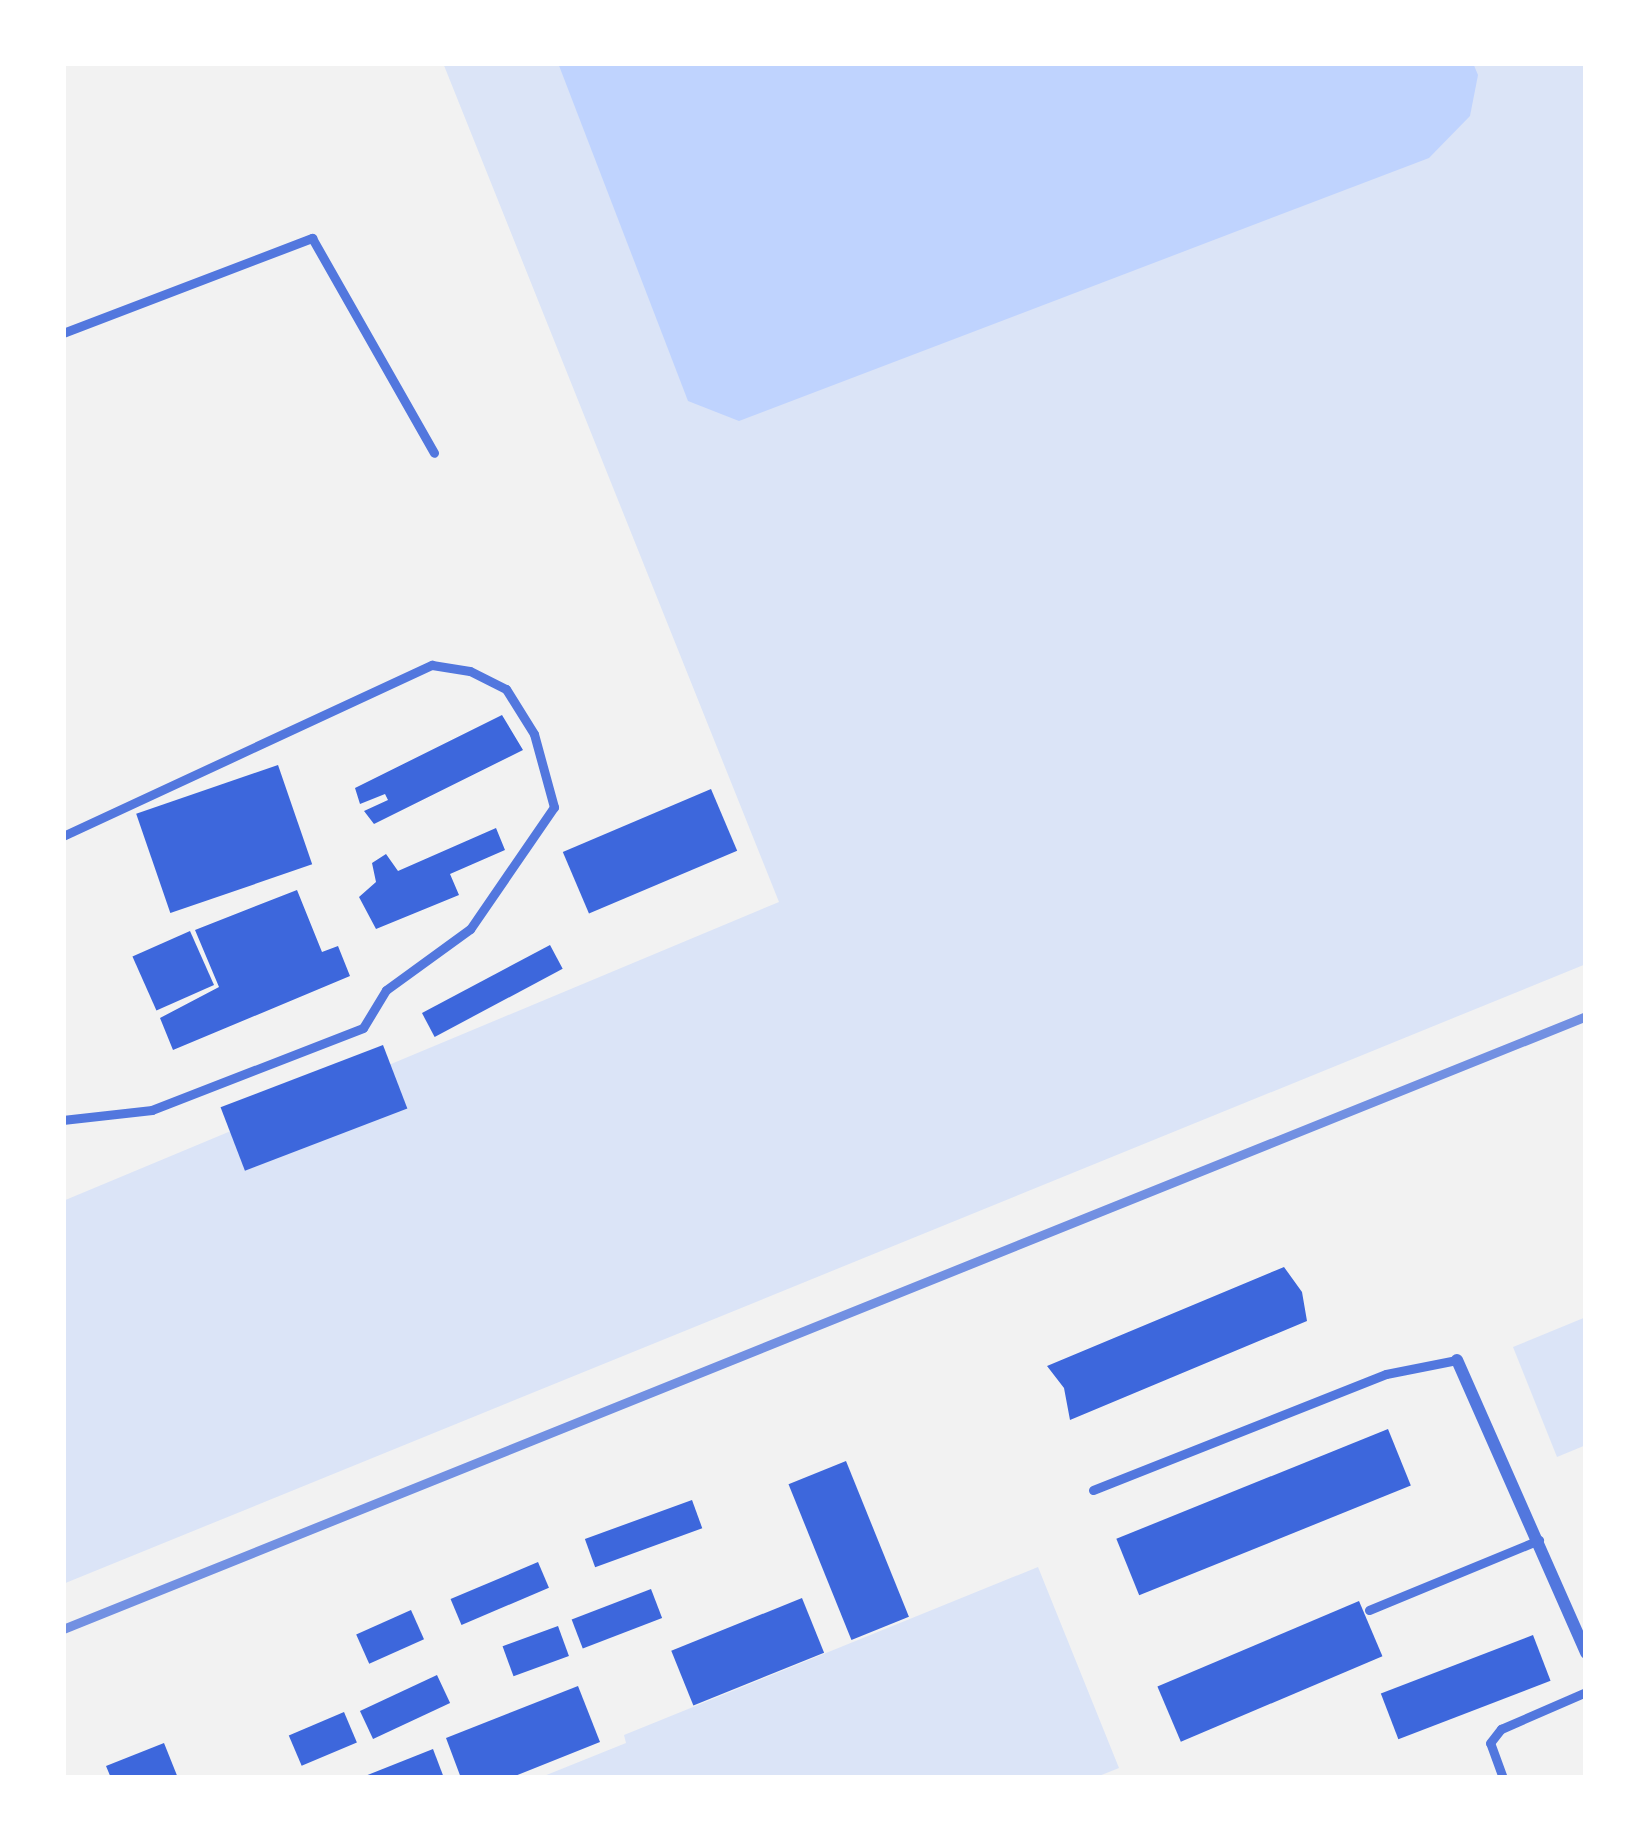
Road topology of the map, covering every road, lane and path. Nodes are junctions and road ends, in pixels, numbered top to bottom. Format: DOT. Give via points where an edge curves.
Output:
graph roads {
  1 [pos="63,333"];
  2 [pos="434,453"];
  3 [pos="63,836"];
  4 [pos="63,1120"];
  5 [pos="1457,1360"];
  6 [pos="1093,1490"];
  7 [pos="1538,1540"];
  8 [pos="1369,1610"];
  9 [pos="1586,1653"];
  10 [pos="1586,1692"];
  11 [pos="1502,1778"];
  1 -- 2 [label="lane" via="312,238"];
  3 -- 4 [label="lane" via="432,665 506,689 534,734 554,807 470,929 386,990 363,1028 152,1110"];
  5 -- 6 [label="lane" via="1386,1374"];
  5 -- 7 [label="street"];
  7 -- 8 [label="lane"];
  7 -- 9 [label="street"];
  10 -- 11 [label="lane" via="1501,1729 1490,1743"];
}
